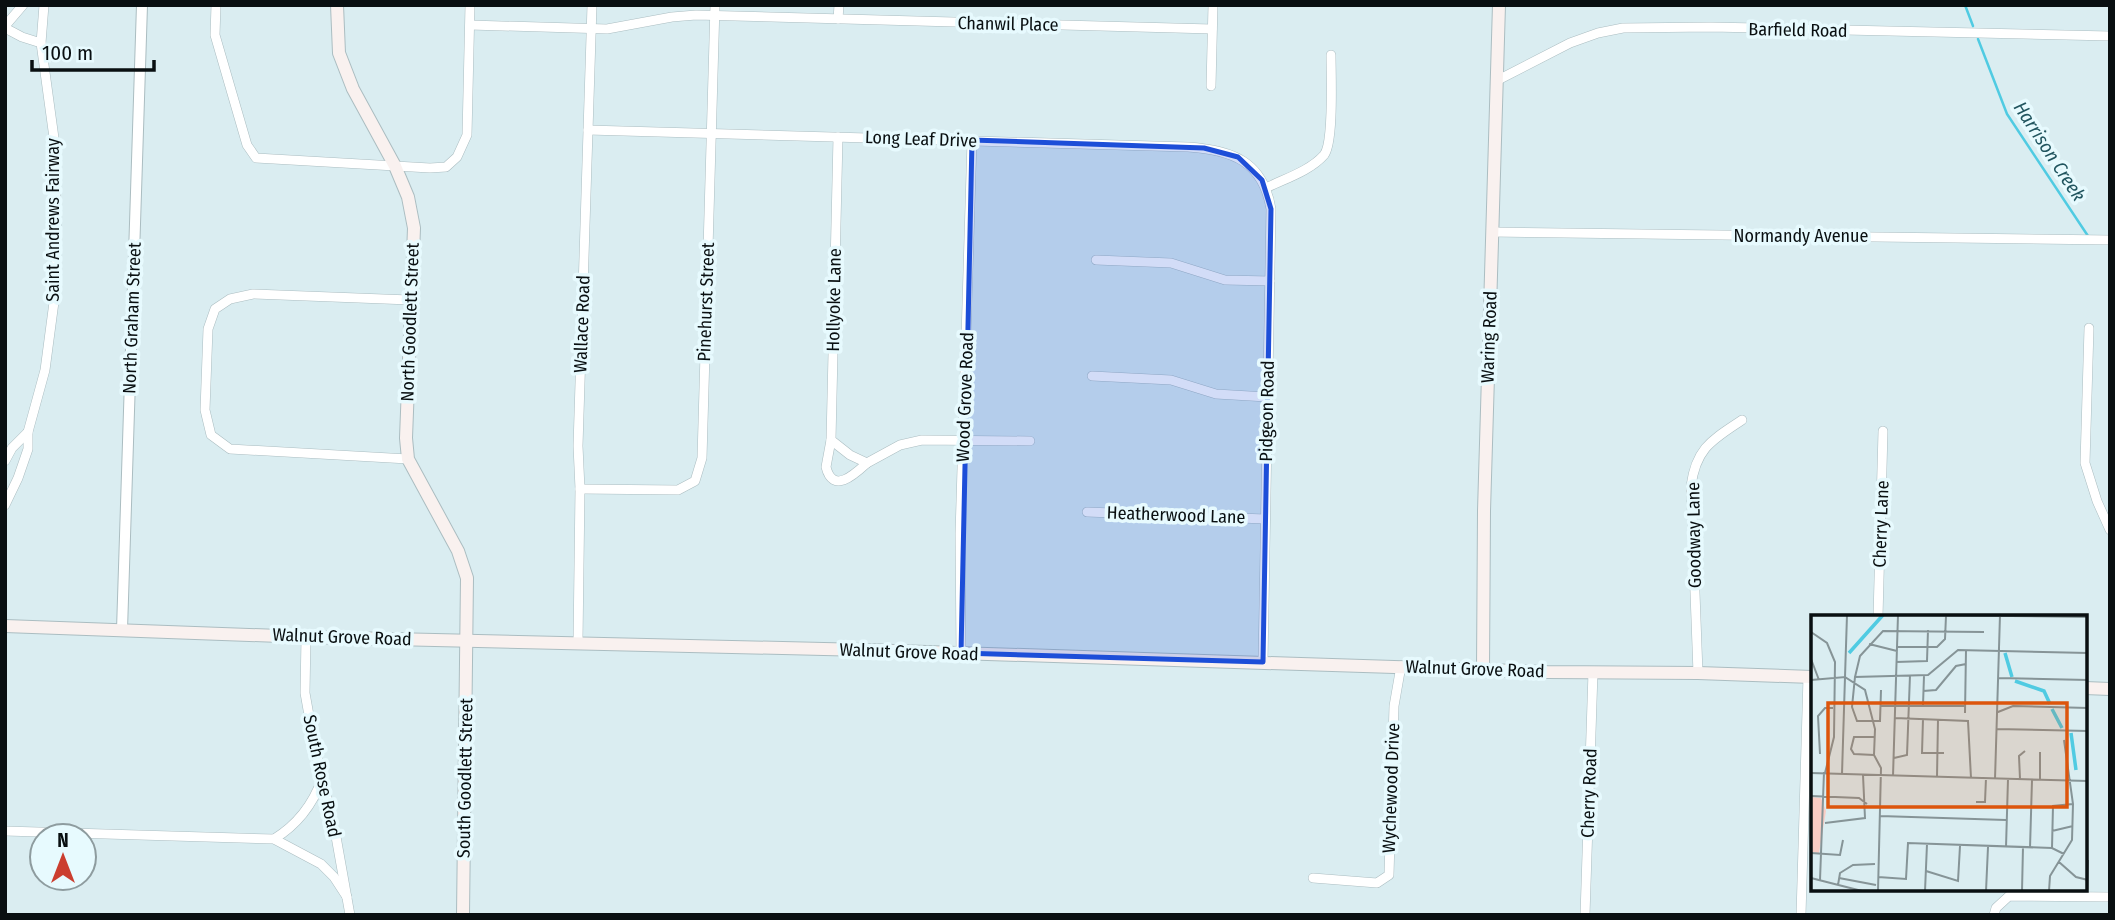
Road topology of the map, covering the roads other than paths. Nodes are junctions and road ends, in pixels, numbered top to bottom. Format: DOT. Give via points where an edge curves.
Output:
graph roads {
  1 [pos="23,5"];
  2 [pos="44,5"];
  3 [pos="142,5"];
  4 [pos="216,5"];
  5 [pos="337,5"];
  6 [pos="470,5"];
  7 [pos="592,5"];
  8 [pos="839,5"];
  9 [pos="1213,5"];
  10 [pos="1499,5"];
  11 [pos="715,10"];
  12 [pos="838,19"];
  13 [pos="470,25"];
  14 [pos="5,27"];
  15 [pos="591,29"];
  16 [pos="1212,29"];
  17 [pos="2110,36"];
  18 [pos="41,44"];
  19 [pos="1331,55"];
  20 [pos="1497,80"];
  21 [pos="1211,86"];
  22 [pos="588,130"];
  23 [pos="711,133"];
  24 [pos="838,136"];
  25 [pos="972,140"];
  26 [pos="395,166"];
  27 [pos="1250,166"];
  28 [pos="1266,188"];
  29 [pos="1492,232"];
  30 [pos="2110,240"];
  31 [pos="1096,260"];
  32 [pos="1270,281"];
  33 [pos="410,300"];
  34 [pos="2089,328"];
  35 [pos="1092,376"];
  36 [pos="1267,397"];
  37 [pos="1742,420"];
  38 [pos="1883,431"];
  39 [pos="28,432"];
  40 [pos="963,439"];
  41 [pos="831,440"];
  42 [pos="1030,441"];
  43 [pos="5,445"];
  44 [pos="408,459"];
  45 [pos="5,461"];
  46 [pos="867,463"];
  47 [pos="580,489"];
  48 [pos="6,503"];
  49 [pos="1087,512"];
  50 [pos="1265,519"];
  51 [pos="2110,530"];
  52 [pos="1878,615"];
  53 [pos="5,626"];
  54 [pos="122,630"];
  55 [pos="306,637"];
  56 [pos="466,640"];
  57 [pos="578,642"];
  58 [pos="961,653"];
  59 [pos="1263,662"];
  60 [pos="1401,666"];
  61 [pos="1483,669"];
  62 [pos="1593,672"];
  63 [pos="1698,673"];
  64 [pos="1810,677"];
  65 [pos="2087,688"];
  66 [pos="2110,689"];
  67 [pos="322,779"];
  68 [pos="5,831"];
  69 [pos="274,839"];
  70 [pos="1313,878"];
  71 [pos="347,897"];
  72 [pos="2110,898"];
  73 [pos="350,915"];
  74 [pos="463,915"];
  75 [pos="1585,915"];
  76 [pos="1801,915"];
  77 [pos="1994,915"];
  1 -- 14 [label="street"];
  2 -- 18 [label="street, Saint Andrews Fairway"];
  3 -- 54 [label="street, North Graham Street"];
  4 -- 26 [label="street" via="215,34 247,145 256,158"];
  5 -- 26 [label="main road, North Goodlett Street" via="339,53 352,89"];
  6 -- 13 [label="street"];
  7 -- 15 [label="street, Wallace Road"];
  8 -- 12 [label="street"];
  9 -- 16 [label="street"];
  10 -- 20 [label="main road, Waring Road"];
  11 -- 12 [label="street, Chanwil Place"];
  11 -- 15 [label="street, Chanwil Place"];
  11 -- 23 [label="street, Pinehurst Street"];
  12 -- 16 [label="street, Chanwil Place"];
  13 -- 15 [label="street, Chanwil Place"];
  13 -- 26 [label="street" via="463,146 446,167"];
  14 -- 18 [label="street"];
  15 -- 22 [label="street, Wallace Road"];
  16 -- 21 [label="street"];
  17 -- 20 [label="street, Barfield Road" via="1623,28 1570,43"];
  18 -- 39 [label="street, Saint Andrews Fairway" via="54,138 57,240 45,370"];
  19 -- 28 [label="street" via="1326,152"];
  20 -- 29 [label="main road, Waring Road"];
  22 -- 23 [label="street, Long Leaf Drive"];
  22 -- 47 [label="street, Wallace Road"];
  23 -- 24 [label="street, Long Leaf Drive"];
  23 -- 47 [label="street, Pinehurst Street" via="702,458 695,481 678,490"];
  24 -- 25 [label="street, Long Leaf Drive"];
  24 -- 41 [label="street, Hollyoke Lane"];
  25 -- 27 [label="street, Long Leaf Drive" via="1204,148 1230,153"];
  25 -- 40 [label="street, Wood Grove Road"];
  26 -- 33 [label="main road, North Goodlett Street" via="414,228"];
  27 -- 28 [label="street, Pidgeon Road"];
  28 -- 32 [label="street, Pidgeon Road" via="1271,209"];
  29 -- 30 [label="street, Normandy Avenue"];
  29 -- 61 [label="main road, Waring Road"];
  31 -- 32 [label="street" via="1171,263 1225,279"];
  32 -- 36 [label="street, Pidgeon Road"];
  33 -- 44 [label="main road, North Goodlett Street"];
  33 -- 44 [label="street" via="253,294 230,299 215,309 208,329 205,410 211,435 230,449"];
  34 -- 51 [label="street" via="2085,463"];
  35 -- 36 [label="street" via="1171,380 1216,394"];
  36 -- 50 [label="street, Pidgeon Road"];
  37 -- 63 [label="street, Goodway Lane" via="1710,442 1694,465 1690,486"];
  38 -- 52 [label="street, Cherry Lane"];
  39 -- 43 [label="street"];
  39 -- 45 [label="street, Saint Andrews Fairway"];
  39 -- 48 [label="street, Saint Andrews Fairway" via="28,449"];
  40 -- 42 [label="street"];
  40 -- 46 [label="street" via="912,442"];
  40 -- 58 [label="street, Wood Grove Road"];
  41 -- 46 [label="street"];
  41 -- 46 [label="street, Hollyoke Lane" via="826,467 831,477 848,479"];
  44 -- 56 [label="main road, North Goodlett Street" via="458,551 467,578"];
  47 -- 57 [label="street, Wallace Road"];
  49 -- 50 [label="street, Heatherwood Lane"];
  50 -- 59 [label="street, Pidgeon Road"];
  53 -- 54 [label="main road, Walnut Grove Road"];
  54 -- 55 [label="main road, Walnut Grove Road"];
  55 -- 56 [label="main road, Walnut Grove Road"];
  55 -- 67 [label="street, South Rose Road" via="305,693"];
  56 -- 57 [label="main road, Walnut Grove Road"];
  56 -- 74 [label="main road, South Goodlett Street"];
  57 -- 58 [label="main road, Walnut Grove Road"];
  58 -- 59 [label="main road, Walnut Grove Road"];
  59 -- 60 [label="main road, Walnut Grove Road"];
  60 -- 61 [label="main road, Walnut Grove Road"];
  60 -- 70 [label="street, Wychewood Drive" via="1394,706 1389,875 1377,883"];
  61 -- 62 [label="main road, Walnut Grove Road"];
  62 -- 63 [label="main road, Walnut Grove Road"];
  62 -- 75 [label="street, Cherry Road"];
  63 -- 64 [label="main road, Walnut Grove Road"];
  64 -- 76 [label="street"];
  65 -- 66 [label="main road"];
  67 -- 69 [label="street" via="301,817"];
  67 -- 71 [label="street, South Rose Road"];
  68 -- 69 [label="street"];
  69 -- 71 [label="street" via="321,864"];
  71 -- 73 [label="street, South Rose Road"];
  72 -- 77 [label="street" via="2009,896"];
}
